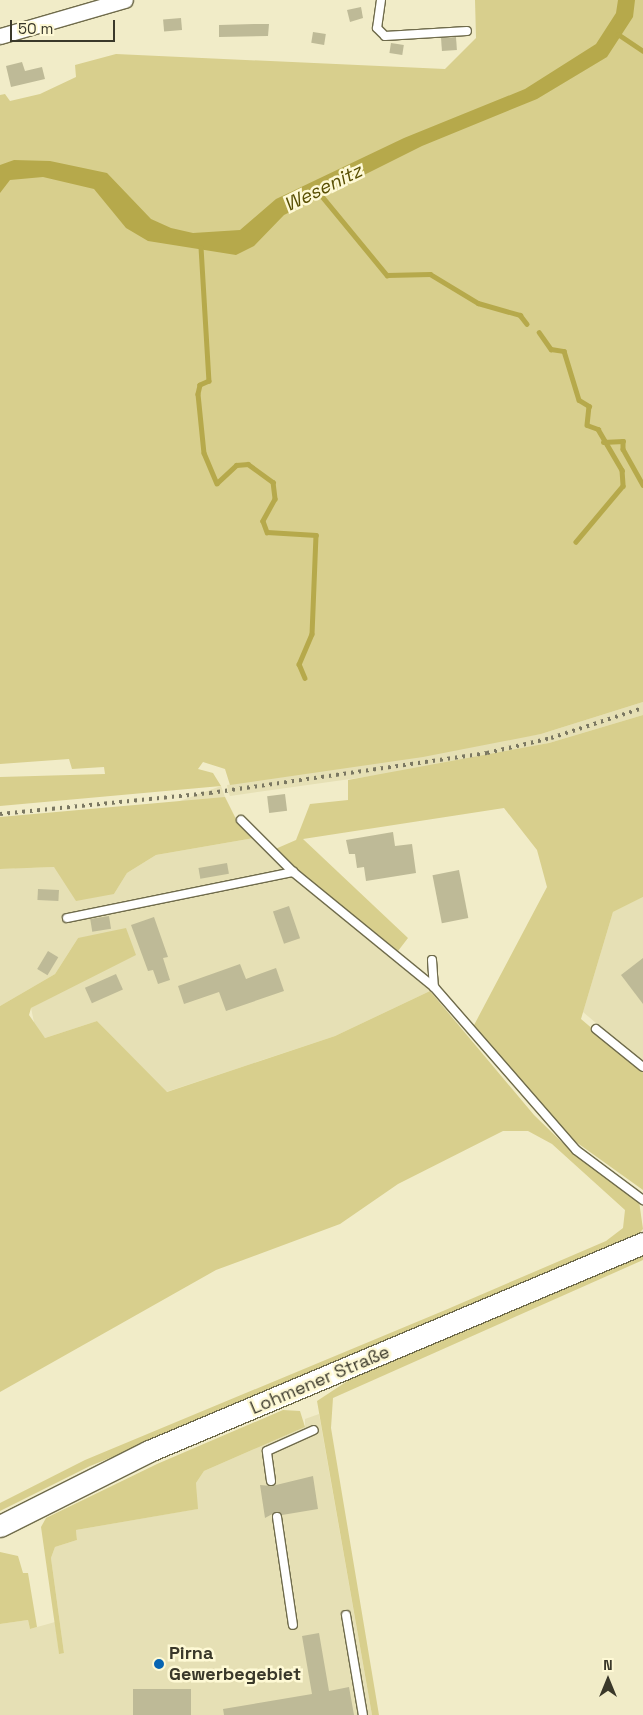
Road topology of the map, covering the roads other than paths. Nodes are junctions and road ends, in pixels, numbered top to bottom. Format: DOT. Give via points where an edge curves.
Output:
graph roads {
  1 [pos="126,0"];
  2 [pos="381,0"];
  3 [pos="467,31"];
  4 [pos="0,36"];
  5 [pos="241,820"];
  6 [pos="293,872"];
  7 [pos="67,918"];
  8 [pos="432,960"];
  9 [pos="434,987"];
  10 [pos="596,1029"];
  11 [pos="643,1067"];
  12 [pos="643,1200"];
  13 [pos="643,1243"];
  14 [pos="314,1430"];
  15 [pos="272,1481"];
  16 [pos="277,1517"];
  17 [pos="0,1526"];
  18 [pos="346,1615"];
  19 [pos="293,1625"];
  20 [pos="363,1715"];
  1 -- 4 [label="street"];
  2 -- 3 [label="lane" via="376,28 385,36"];
  5 -- 6 [label="lane"];
  6 -- 7 [label="lane"];
  6 -- 9 [label="lane"];
  8 -- 9 [label="lane"];
  9 -- 12 [label="lane" via="576,1150"];
  10 -- 11 [label="lane"];
  13 -- 17 [label="main road, Lohmener Straße" via="149,1451"];
  14 -- 15 [label="lane" via="267,1451"];
  16 -- 19 [label="lane"];
  18 -- 20 [label="lane"];
}
